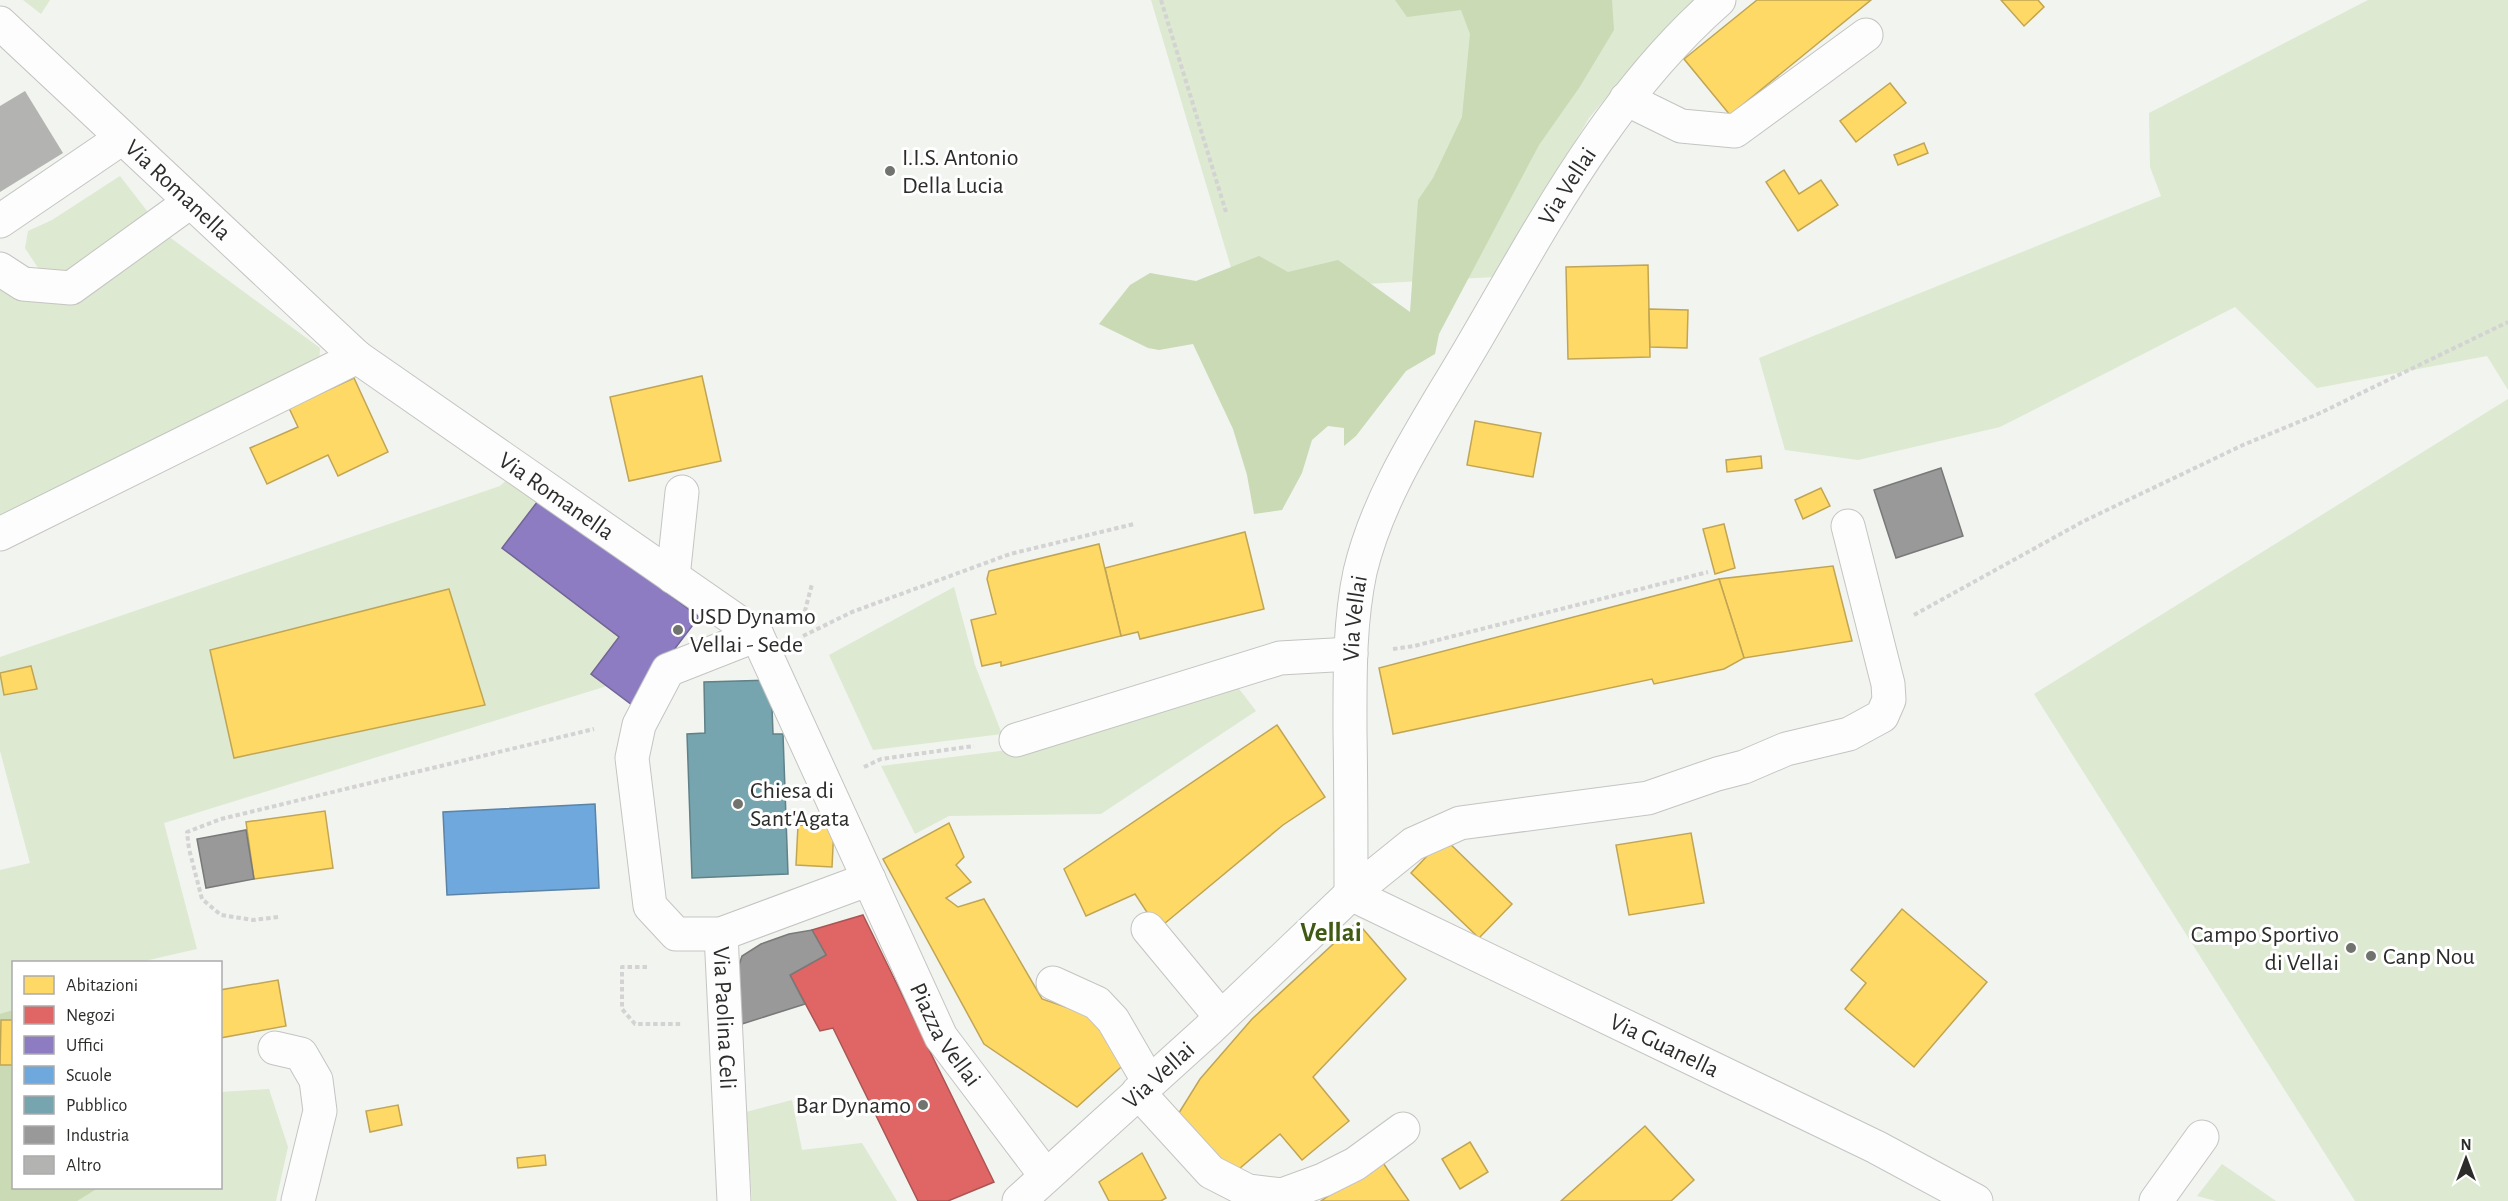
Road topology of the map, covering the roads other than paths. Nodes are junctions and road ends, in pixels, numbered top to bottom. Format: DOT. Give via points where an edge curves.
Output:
graph roads {
  1 [pos="1719,0"];
  2 [pos="0,23"];
  3 [pos="1866,35"];
  4 [pos="1626,99"];
  5 [pos="122,138"];
  6 [pos="190,202"];
  7 [pos="0,221"];
  8 [pos="0,269"];
  9 [pos="357,357"];
  10 [pos="682,492"];
  11 [pos="1848,526"];
  12 [pos="0,534"];
  13 [pos="673,577"];
  14 [pos="757,635"];
  15 [pos="1351,654"];
  16 [pos="1016,740"];
  17 [pos="869,879"];
  18 [pos="1351,894"];
  19 [pos="1149,929"];
  20 [pos="721,934"];
  21 [pos="1053,983"];
  22 [pos="1221,1017"];
  23 [pos="275,1048"];
  24 [pos="1144,1087"];
  25 [pos="1403,1129"];
  26 [pos="2202,1137"];
  27 [pos="1046,1176"];
  28 [pos="1933,1192"];
  29 [pos="298,1201"];
  30 [pos="734,1201"];
  31 [pos="1019,1201"];
  32 [pos="1976,1201"];
  33 [pos="2156,1201"];
  1 -- 4 [label="street, Via Vellai" via="1686,29"];
  2 -- 5 [label="street, Via Romanella"];
  3 -- 4 [label="street" via="1736,131 1681,126"];
  4 -- 15 [label="street, Via Vellai" via="1551,212 1404,462 1377,519 1360,572"];
  5 -- 6 [label="street, Via Romanella"];
  5 -- 7 [label="street"];
  6 -- 8 [label="street" via="71,288 23,284"];
  6 -- 9 [label="street, Via Romanella"];
  9 -- 12 [label="street"];
  9 -- 13 [label="street, Via Romanella"];
  10 -- 13 [label="street"];
  11 -- 18 [label="street" via="1888,684 1889,700 1882,716 1849,734 1786,749 1648,798 1460,823 1413,844"];
  13 -- 14 [label="street, Via Romanella"];
  14 -- 17 [label="street, Piazza Vellai"];
  14 -- 20 [label="street, Via Paolina Celi" via="668,670 639,725 632,758 650,906 676,934"];
  15 -- 16 [label="street" via="1280,658"];
  15 -- 18 [label="street, Via Vellai"];
  17 -- 20 [label="street"];
  17 -- 27 [label="street, Piazza Vellai" via="941,1037"];
  18 -- 22 [label="street, Via Vellai"];
  18 -- 28 [label="street, Via Guanella" via="1876,1147"];
  19 -- 22 [label="street"];
  20 -- 30 [label="street, Via Paolina Celi"];
  21 -- 24 [label="street" via="1097,1003 1113,1020"];
  22 -- 24 [label="street, Via Vellai"];
  23 -- 29 [label="street" via="301,1054 316,1080 320,1111"];
  24 -- 25 [label="street" via="1211,1172 1248,1191 1282,1195 1323,1180 1355,1164"];
  24 -- 27 [label="street, Via Vellai"];
  26 -- 33 [label="street"];
  27 -- 31 [label="street, Via Vellai"];
  28 -- 32 [label="street, Via Guanella"];
}
